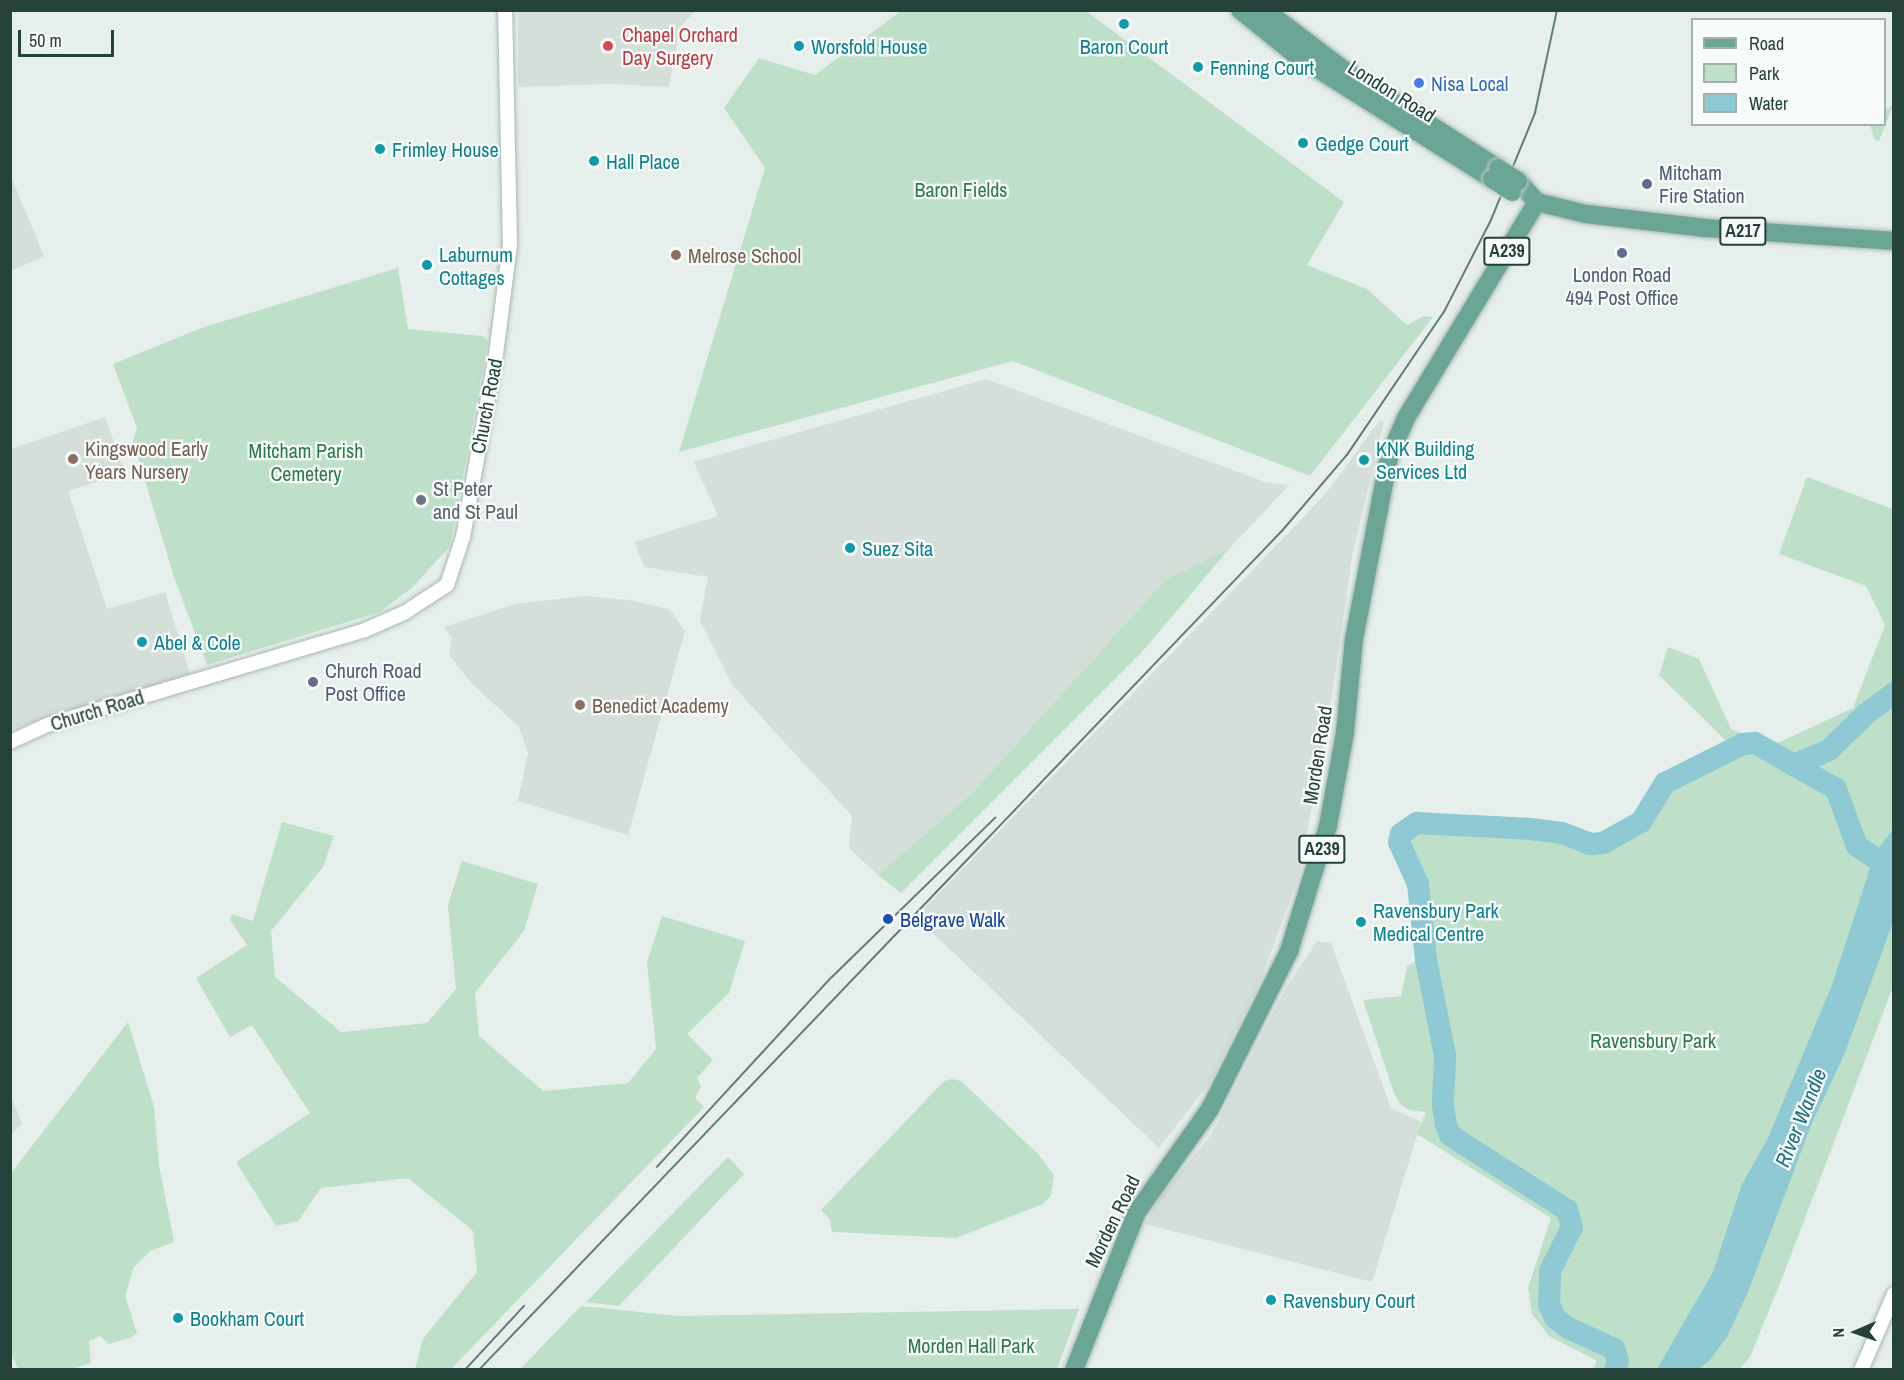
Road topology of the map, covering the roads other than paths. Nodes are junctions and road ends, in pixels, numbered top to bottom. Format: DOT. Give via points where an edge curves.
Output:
graph roads {
  1 [pos="505,10"];
  2 [pos="1240,10"];
  3 [pos="1265,10"];
  4 [pos="1495,174"];
  5 [pos="1524,193"];
  6 [pos="1893,241"];
  7 [pos="10,741"];
  8 [pos="1893,1294"];
  9 [pos="1074,1370"];
  10 [pos="1862,1370"];
  1 -- 7 [label="street, Church Road" via="510,244 496,354 463,537 447,585 404,613 365,630 58,721"];
  2 -- 4 [label="main road, London Road" via="1297,56"];
  3 -- 4 [label="main road, London Road"];
  4 -- 5 [label="main road, London Road, bridge"];
  5 -- 6 [label="main road, London Road / A217" via="1586,214 1705,228"];
  5 -- 9 [label="main road, Morden Road / A239" via="1389,457 1354,639 1345,732 1328,826 1289,951 1210,1109 1137,1212"];
  8 -- 10 [label="street"];
}
